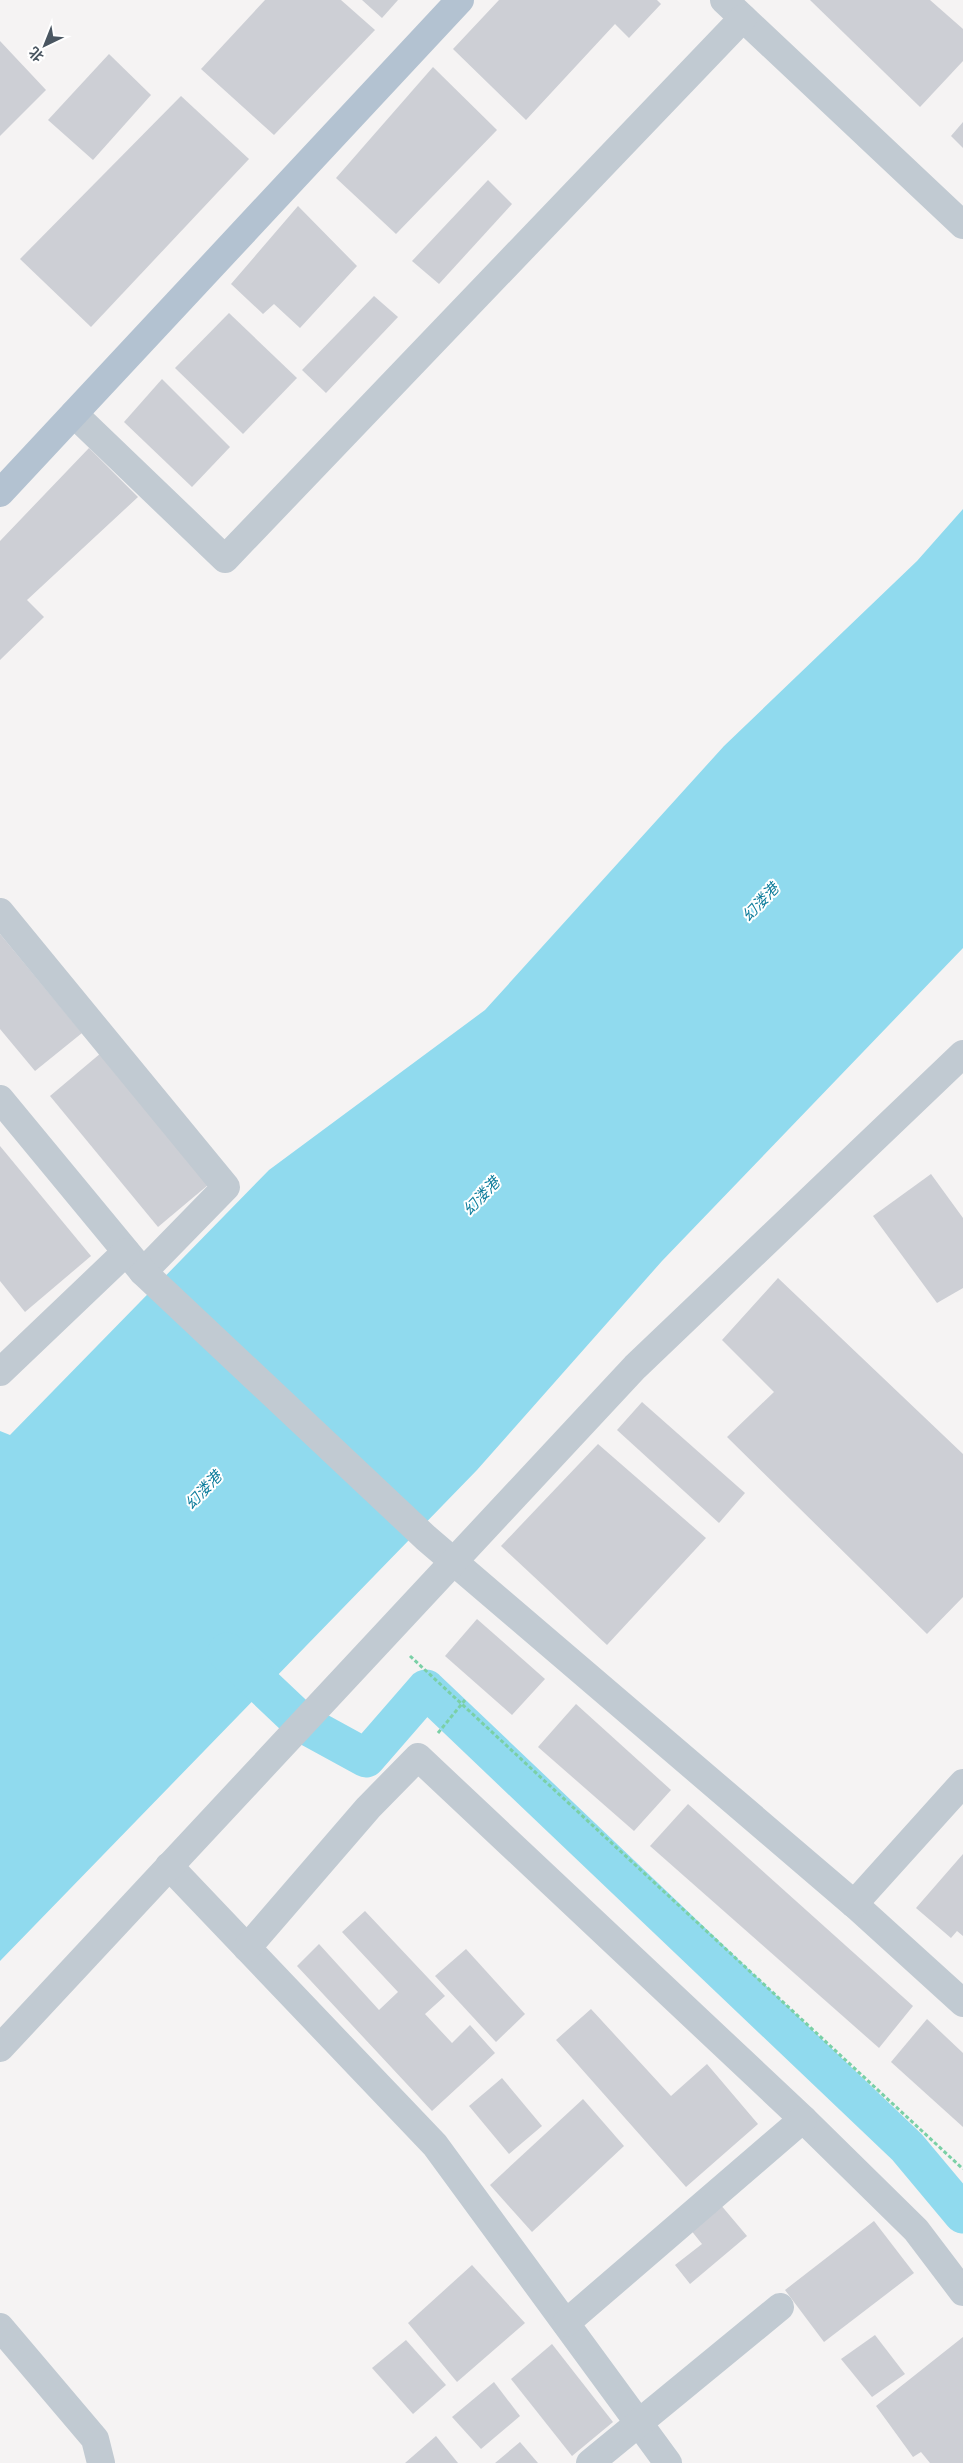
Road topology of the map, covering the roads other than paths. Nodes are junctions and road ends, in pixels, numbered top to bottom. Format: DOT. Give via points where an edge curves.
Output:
graph roads {
  1 [pos="460,0"];
  2 [pos="734,9"];
  3 [pos="963,225"];
  4 [pos="74,414"];
  5 [pos="0,493"];
  6 [pos="0,912"];
  7 [pos="963,1054"];
  8 [pos="0,1099"];
  9 [pos="134,1262"];
  10 [pos="0,1372"];
  11 [pos="453,1562"];
  12 [pos="963,1783"];
  13 [pos="169,1866"];
  14 [pos="854,1904"];
  15 [pos="247,1948"];
  16 [pos="963,2003"];
  17 [pos="0,2048"];
  18 [pos="803,2119"];
  19 [pos="963,2292"];
  20 [pos="780,2307"];
  21 [pos="566,2323"];
  22 [pos="0,2327"];
  23 [pos="639,2423"];
  24 [pos="101,2463"];
  25 [pos="590,2463"];
  26 [pos="668,2463"];
  1 -- 4 [label="main road"];
  2 -- 3 [label="street"];
  2 -- 4 [label="street" via="225,559"];
  4 -- 5 [label="main road"];
  6 -- 9 [label="street" via="226,1187"];
  7 -- 11 [label="street" via="635,1367"];
  8 -- 9 [label="street"];
  9 -- 10 [label="street"];
  9 -- 11 [label="street"];
  11 -- 13 [label="street"];
  11 -- 14 [label="street"];
  12 -- 14 [label="street"];
  13 -- 15 [label="street"];
  13 -- 17 [label="street"];
  14 -- 16 [label="street"];
  15 -- 18 [label="street" via="368,1808 418,1756"];
  15 -- 21 [label="street" via="436,2145"];
  18 -- 19 [label="street" via="916,2230"];
  18 -- 21 [label="street"];
  20 -- 23 [label="street"];
  21 -- 23 [label="street"];
  22 -- 24 [label="street" via="95,2439"];
  23 -- 25 [label="street"];
  23 -- 26 [label="street"];
}
